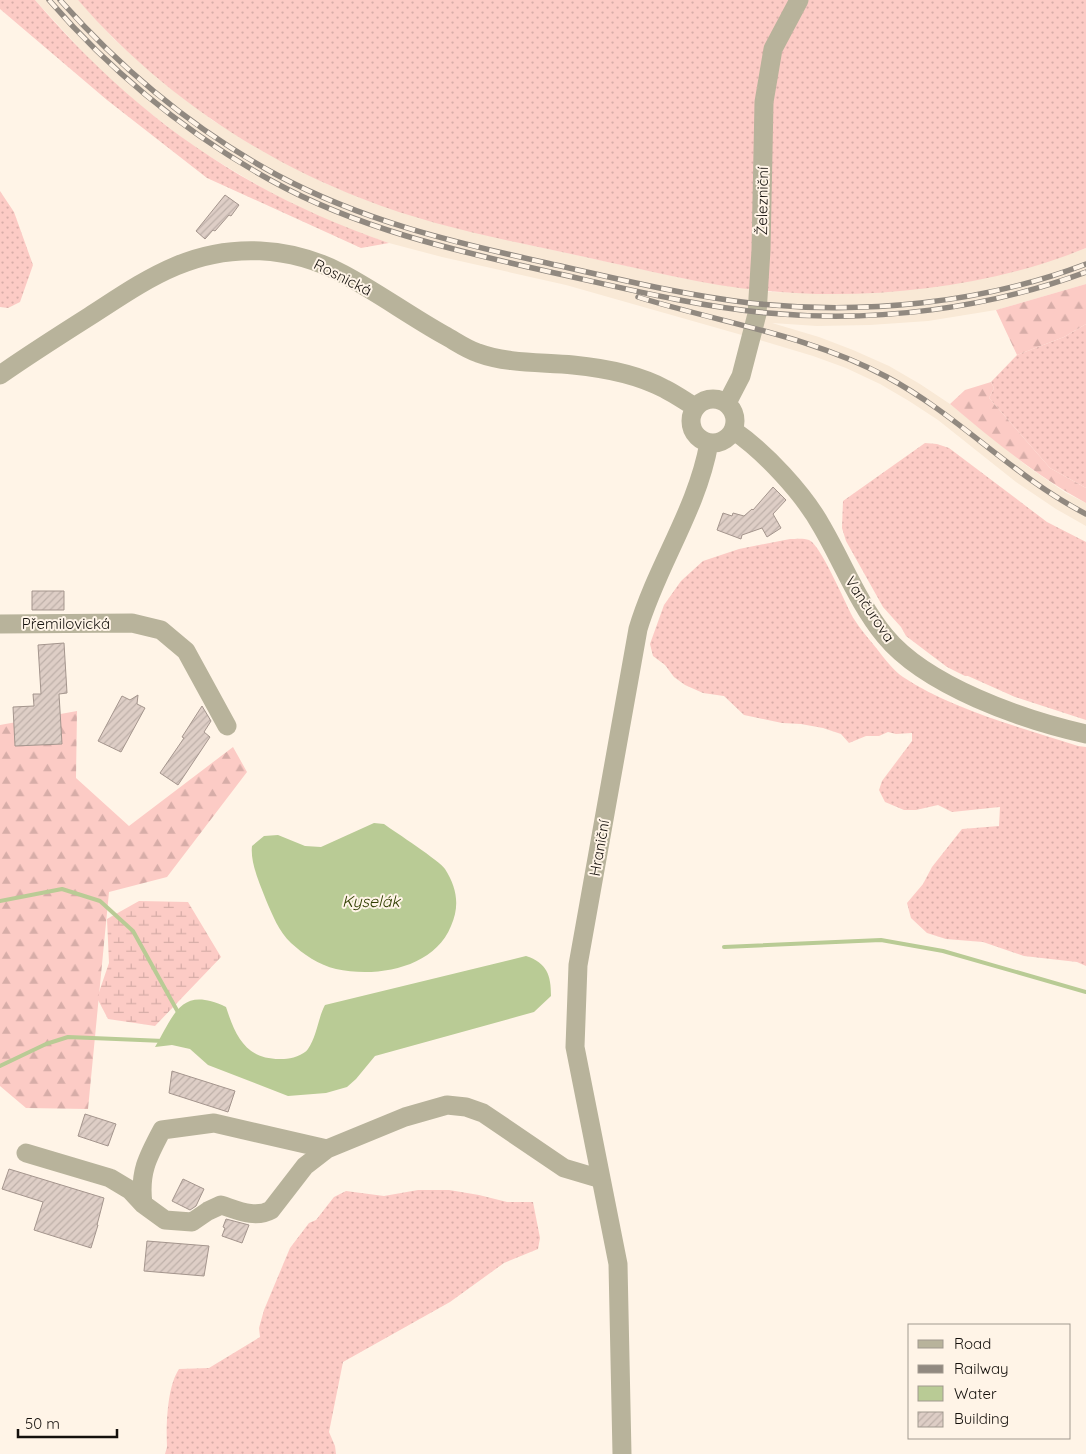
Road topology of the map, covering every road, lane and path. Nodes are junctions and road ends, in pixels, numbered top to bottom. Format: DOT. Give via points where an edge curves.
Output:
graph roads {
  1 [pos="799,0"];
  2 [pos="0,374"];
  3 [pos="727,403"];
  4 [pos="695,407"];
  5 [pos="733,430"];
  6 [pos="709,443"];
  7 [pos="0,624"];
  8 [pos="227,726"];
  9 [pos="1086,734"];
  10 [pos="326,1149"];
  11 [pos="26,1153"];
  12 [pos="601,1179"];
  13 [pos="143,1204"];
  14 [pos="622,1454"];
  1 -- 3 [label="street, Železniční" via="773,48 764,102 757,314 741,376"];
  2 -- 4 [label="street, Rosnická" via="162,272 217,253 258,250 279,252 322,264 475,352 494,358 610,370 665,388"];
  3 -- 4 [label="street" via="710,398"];
  3 -- 5 [label="street" via="734,413"];
  4 -- 6 [label="street" via="690,418 692,429"];
  5 -- 6 [label="street" via="720,442"];
  5 -- 9 [label="street, Vančurova" via="747,440 806,501 868,612 902,654 933,677 961,690 1003,708"];
  6 -- 12 [label="street, Hraniční" via="701,479 684,524 655,583 638,629 578,965 575,1048"];
  7 -- 8 [label="street, Přemilovická" via="132,623 161,630 186,650"];
  10 -- 12 [label="street" via="404,1116 447,1105 466,1107 484,1113 564,1168"];
  10 -- 13 [label="street" via="305,1166 271,1210 264,1214 221,1205 192,1222 165,1220"];
  10 -- 13 [label="street" via="214,1123 162,1130 147,1158 141,1186"];
  11 -- 13 [label="street" via="110,1178 130,1190"];
  12 -- 14 [label="street, Hraniční" via="618,1264"];
}
